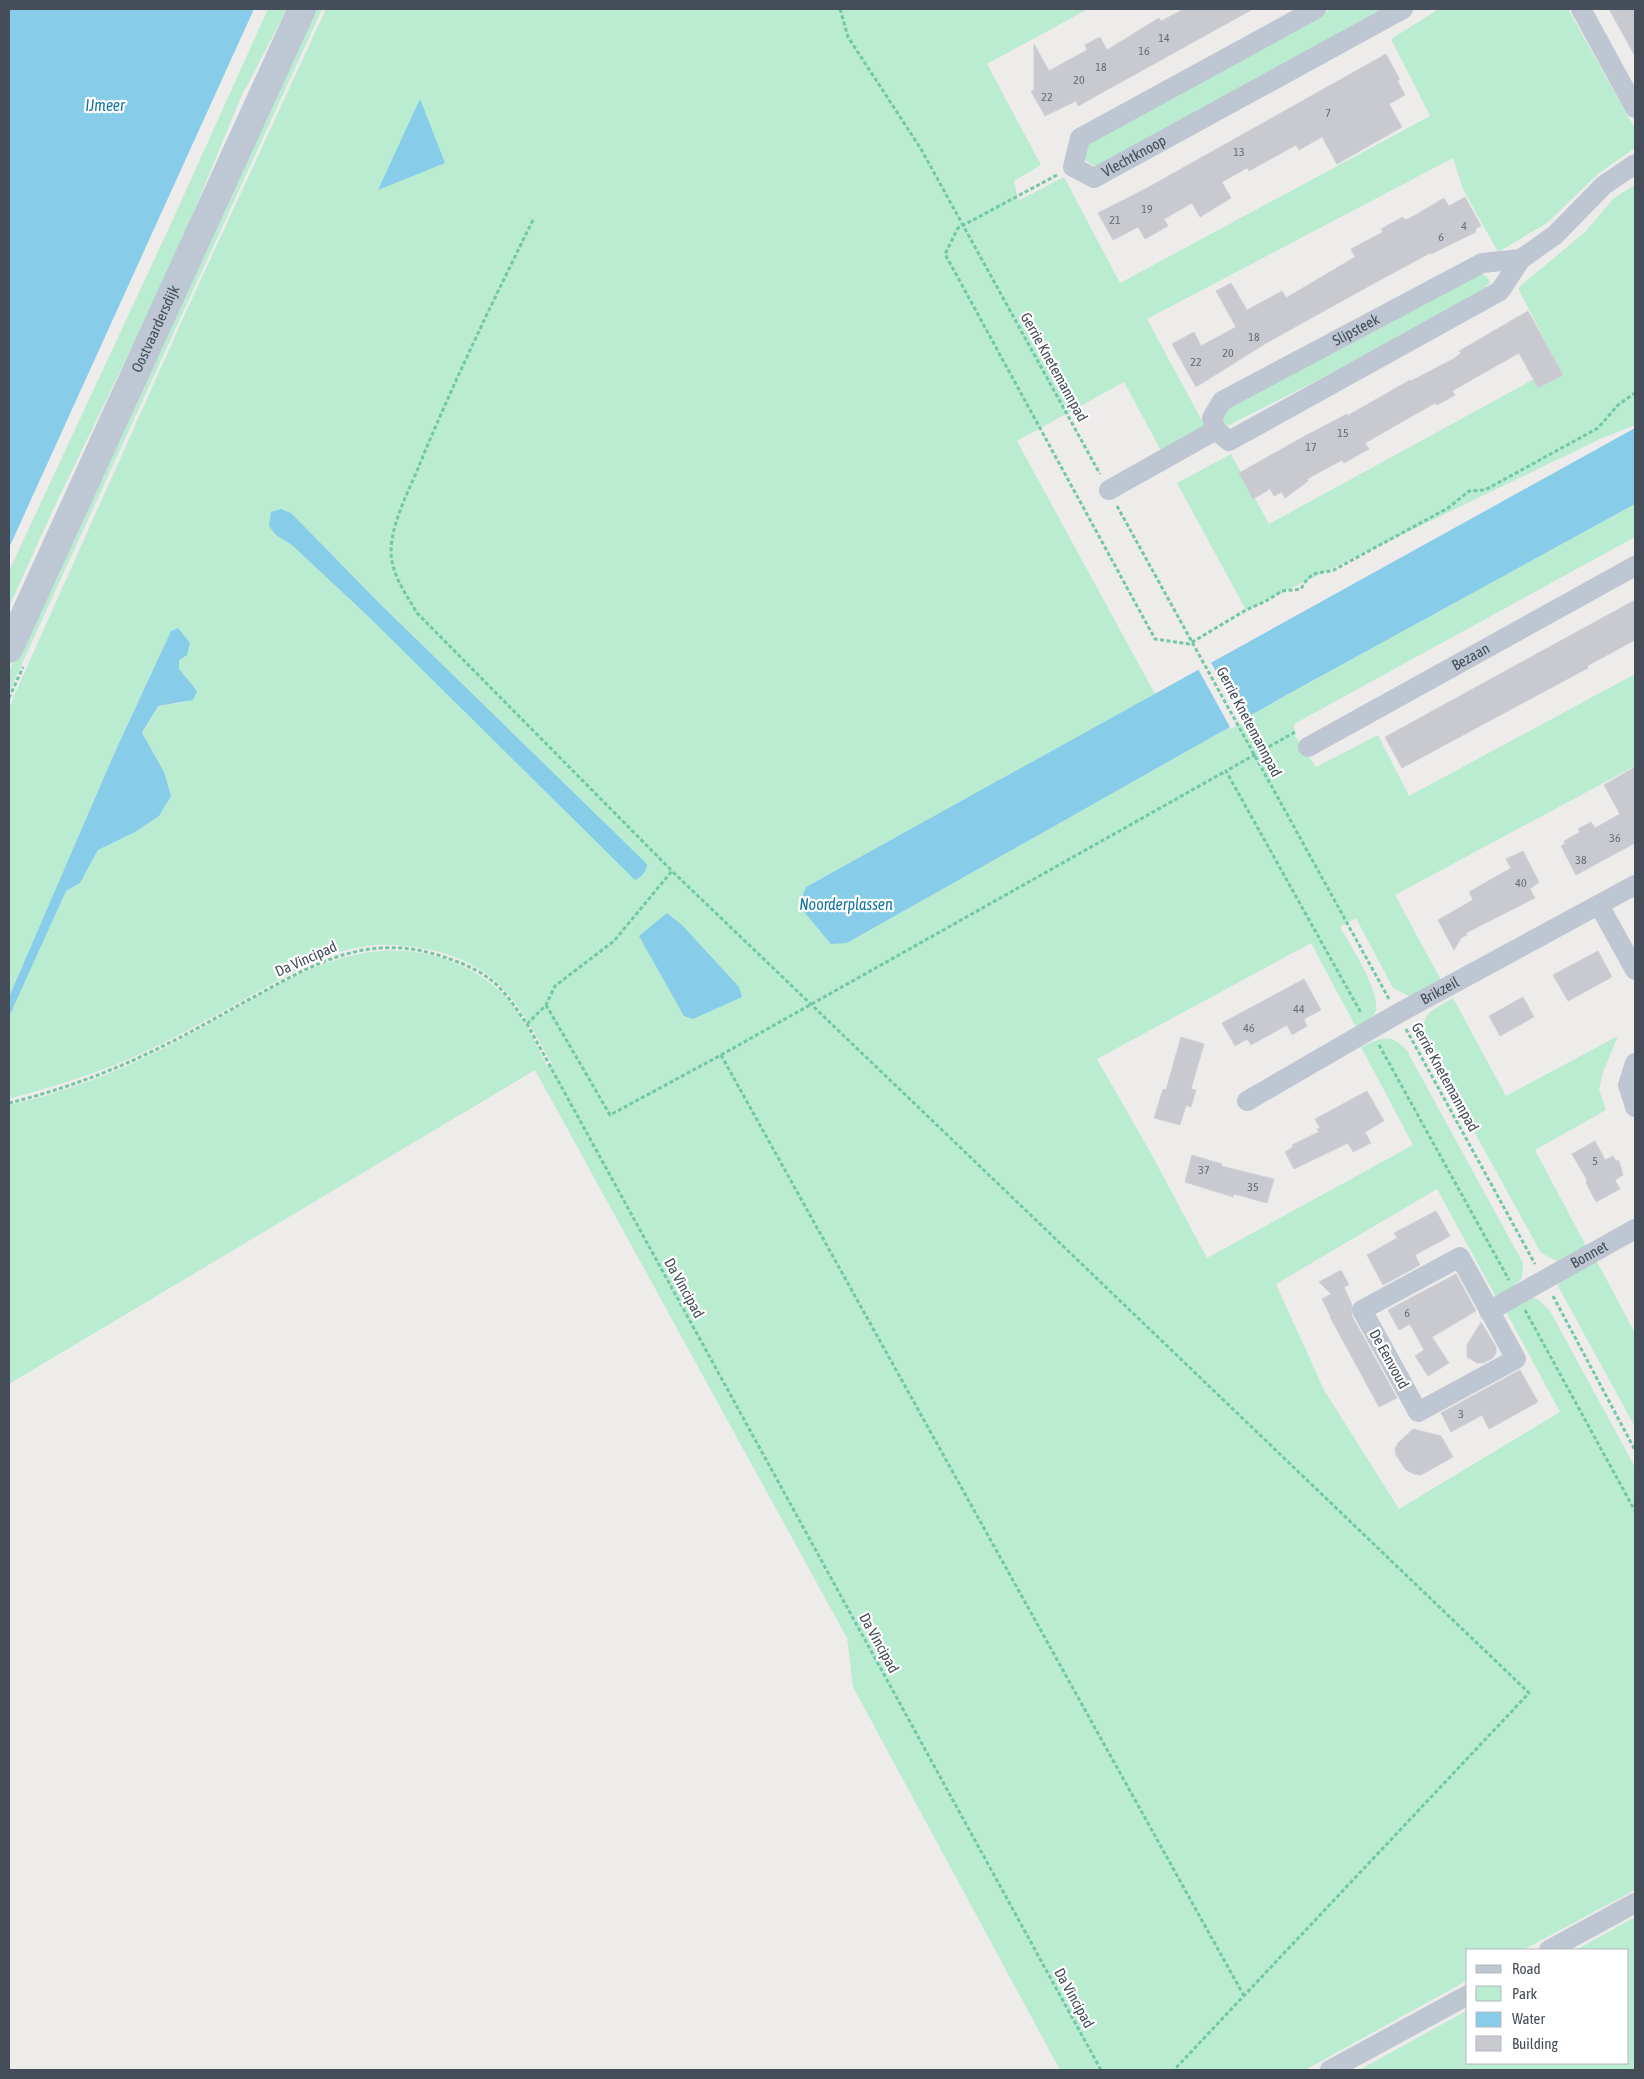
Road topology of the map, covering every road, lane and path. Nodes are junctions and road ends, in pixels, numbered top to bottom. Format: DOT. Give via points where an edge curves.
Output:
graph roads {
  1 [pos="302,9"];
  2 [pos="840,9"];
  3 [pos="1316,9"];
  4 [pos="1403,9"];
  5 [pos="1581,9"];
  6 [pos="1635,108"];
  7 [pos="1635,164"];
  8 [pos="1073,166"];
  9 [pos="534,220"];
  10 [pos="964,225"];
  11 [pos="1521,259"];
  12 [pos="1635,394"];
  13 [pos="1216,430"];
  14 [pos="1109,490"];
  15 [pos="1635,566"];
  16 [pos="1192,641"];
  17 [pos="9,649"];
  18 [pos="1308,747"];
  19 [pos="1254,755"];
  20 [pos="1226,770"];
  21 [pos="672,871"];
  22 [pos="1635,885"];
  23 [pos="1598,905"];
  24 [pos="1635,970"];
  25 [pos="811,1004"];
  26 [pos="546,1005"];
  27 [pos="1397,1014"];
  28 [pos="527,1024"];
  29 [pos="1370,1029"];
  30 [pos="721,1055"];
  31 [pos="1635,1063"];
  32 [pos="1247,1101"];
  33 [pos="9,1102"];
  34 [pos="1635,1107"];
  35 [pos="1635,1228"];
  36 [pos="1544,1280"];
  37 [pos="1517,1295"];
  38 [pos="1489,1311"];
  39 [pos="1635,1450"];
  40 [pos="1635,1511"];
  41 [pos="1635,1903"];
  42 [pos="1551,1949"];
  43 [pos="1244,1996"];
  44 [pos="1466,1996"];
  45 [pos="1101,2070"];
  46 [pos="1174,2070"];
  47 [pos="1330,2070"];
  1 -- 17 [label="main road, Oostvaardersdijk"];
  2 -- 10 [label="path, Gerrie Knetemannpad" via="848,36 921,149"];
  3 -- 8 [label="street" via="1080,138"];
  4 -- 8 [label="street, Vlechtknoop" via="1094,178"];
  5 -- 6 [label="street"];
  7 -- 11 [label="street" via="1604,185 1554,236"];
  8 -- 10 [label="path"];
  9 -- 21 [label="path" via="452,386 400,512 392,536 394,570 418,613"];
  10 -- 14 [label="path, Gerrie Knetemannpad"];
  10 -- 16 [label="path" via="958,228 945,254 1155,639 1188,644"];
  11 -- 13 [label="street" via="1500,291 1229,441"];
  11 -- 13 [label="street, Slipsteek" via="1482,262 1222,401 1212,418"];
  12 -- 16 [label="path" via="1618,405 1598,428 1485,490 1469,491 1448,508 1332,571 1308,576 1301,589 1282,591"];
  13 -- 14 [label="street"];
  14 -- 16 [label="path, Gerrie Knetemannpad"];
  15 -- 18 [label="street, Bezaan"];
  16 -- 19 [label="path, Gerrie Knetemannpad"];
  19 -- 20 [label="path"];
  19 -- 27 [label="path, Gerrie Knetemannpad"];
  20 -- 25 [label="path"];
  20 -- 29 [label="path"];
  21 -- 25 [label="path"];
  21 -- 26 [label="path" via="614,941 555,986"];
  22 -- 23 [label="street, Brikzeil"];
  23 -- 24 [label="street"];
  23 -- 27 [label="street, Brikzeil"];
  25 -- 30 [label="path"];
  25 -- 43 [label="path" via="1529,1693"];
  26 -- 28 [label="path"];
  26 -- 30 [label="path" via="610,1114"];
  27 -- 29 [label="street, Brikzeil"];
  27 -- 36 [label="path, Gerrie Knetemannpad"];
  28 -- 33 [label="path, Da Vincipad" via="496,984 458,961 415,949 361,950 315,964 126,1063 71,1084"];
  28 -- 45 [label="path, Da Vincipad"];
  29 -- 32 [label="street, Brikzeil"];
  29 -- 37 [label="path"];
  30 -- 43 [label="path"];
  31 -- 34 [label="street" via="1628,1085"];
  35 -- 36 [label="street, Bonnet"];
  36 -- 37 [label="street"];
  36 -- 39 [label="path, Gerrie Knetemannpad"];
  37 -- 38 [label="street"];
  37 -- 40 [label="path"];
  38 -- 38 [label="street, De Eenvoud" via="1460,1257 1362,1310 1418,1412 1516,1360"];
  41 -- 42 [label="street"];
  43 -- 46 [label="path"];
  44 -- 47 [label="street"];
}
